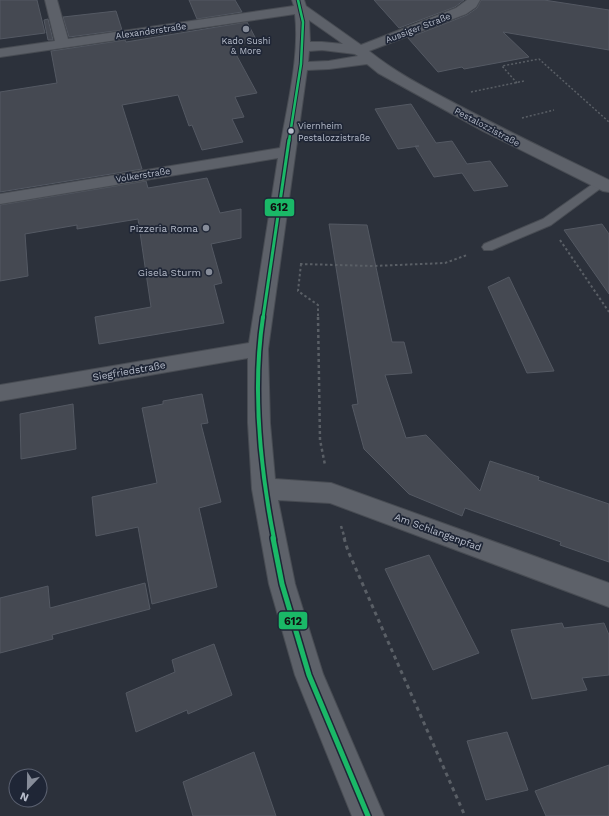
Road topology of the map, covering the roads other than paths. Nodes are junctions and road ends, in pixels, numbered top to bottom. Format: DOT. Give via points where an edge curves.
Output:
graph roads {
  1 [pos="51,0"];
  2 [pos="474,0"];
  3 [pos="300,4"];
  4 [pos="63,44"];
  5 [pos="0,53"];
  6 [pos="364,55"];
  7 [pos="302,56"];
  8 [pos="287,152"];
  9 [pos="606,182"];
  10 [pos="0,199"];
  11 [pos="488,247"];
  12 [pos="258,349"];
  13 [pos="0,393"];
  14 [pos="264,489"];
  15 [pos="609,595"];
  16 [pos="368,816"];
  1 -- 4 [label="street"];
  2 -- 6 [label="street, Aussiger Straße" via="461,11"];
  3 -- 4 [label="street, Alexanderstraße"];
  3 -- 6 [label="street, Pestalozzistraße"];
  3 -- 7 [label="street"];
  4 -- 5 [label="street, Alexanderstraße"];
  6 -- 7 [label="street" via="329,65"];
  6 -- 7 [label="street" via="322,46"];
  6 -- 9 [label="street, Pestalozzistraße" via="383,70 523,146"];
  7 -- 8 [label="street"];
  8 -- 10 [label="street, Volkerstraße"];
  8 -- 12 [label="street"];
  9 -- 11 [label="lane" via="547,222"];
  12 -- 13 [label="street, Siegfriedstraße"];
  12 -- 14 [label="street" via="259,423"];
  14 -- 15 [label="street, Am Schlangenpfad" via="331,493"];
  14 -- 16 [label="street" via="282,584 309,675"];
}
